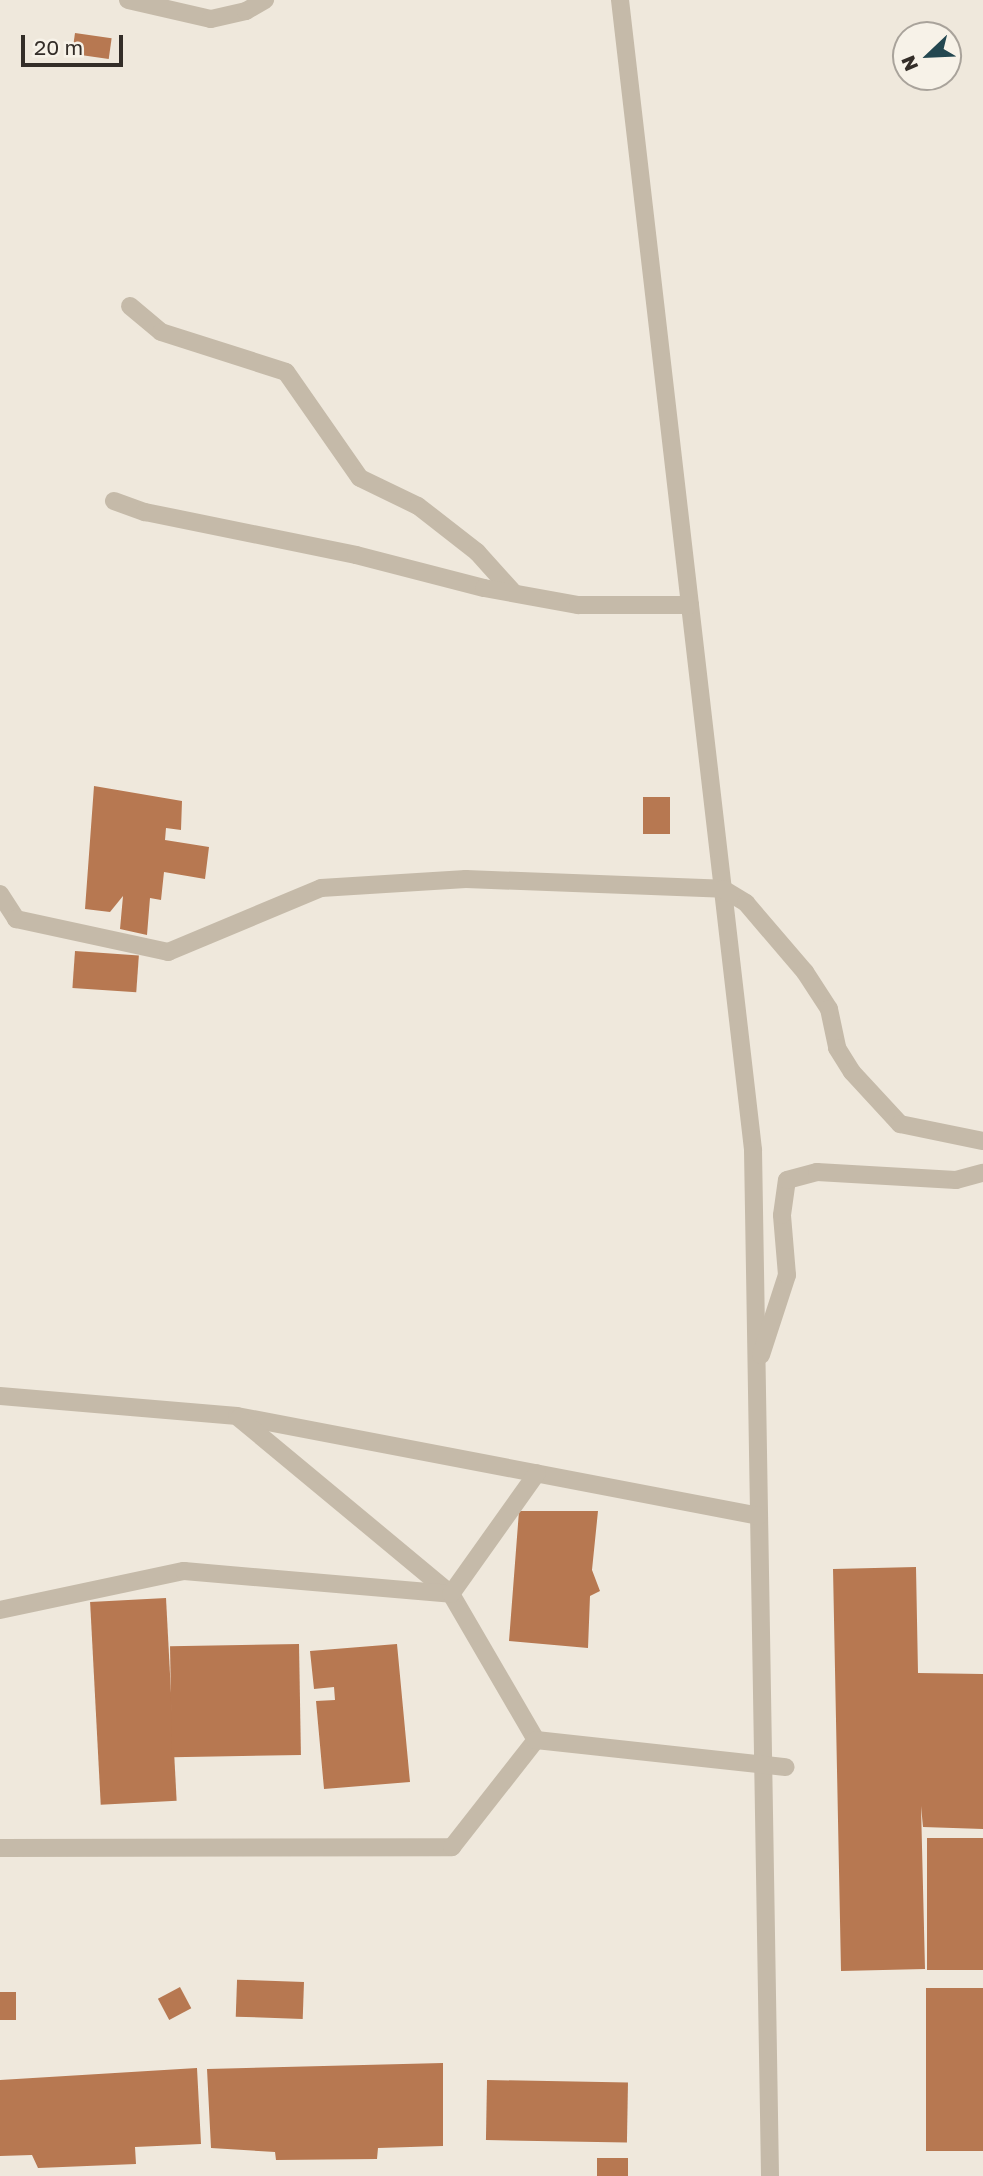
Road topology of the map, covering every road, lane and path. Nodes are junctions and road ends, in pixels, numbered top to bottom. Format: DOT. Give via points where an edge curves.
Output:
graph roads {
  1 [pos="128,0"];
  2 [pos="265,0"];
  3 [pos="620,0"];
  4 [pos="130,306"];
  5 [pos="114,501"];
  6 [pos="513,592"];
  7 [pos="690,605"];
  8 [pos="723,889"];
  9 [pos="0,894"];
  10 [pos="983,1140"];
  11 [pos="983,1173"];
  12 [pos="757,1368"];
  13 [pos="0,1396"];
  14 [pos="237,1416"];
  15 [pos="537,1473"];
  16 [pos="759,1516"];
  17 [pos="451,1594"];
  18 [pos="0,1610"];
  19 [pos="537,1740"];
  20 [pos="764,1765"];
  21 [pos="786,1767"];
  22 [pos="0,1849"];
  23 [pos="770,2176"];
  1 -- 2 [label="street" via="211,19 246,11"];
  3 -- 7 [label="street"];
  4 -- 6 [label="street" via="161,332 286,372 360,478 418,506 477,552"];
  5 -- 6 [label="street" via="145,512"];
  6 -- 7 [label="street" via="578,605"];
  7 -- 8 [label="street"];
  8 -- 9 [label="street" via="466,879 321,888 168,953 16,919"];
  8 -- 10 [label="street" via="746,903 797,962 829,1009 837,1048 852,1072 900,1124"];
  8 -- 12 [label="street" via="753,1150"];
  11 -- 12 [label="street" via="956,1180 817,1172 787,1180 782,1215 787,1275"];
  12 -- 16 [label="street"];
  13 -- 14 [label="street"];
  14 -- 15 [label="street"];
  14 -- 17 [label="street"];
  15 -- 16 [label="street"];
  15 -- 17 [label="street"];
  16 -- 20 [label="street"];
  17 -- 18 [label="street" via="184,1570"];
  17 -- 19 [label="street"];
  19 -- 20 [label="street"];
  19 -- 22 [label="street" via="452,1847"];
  20 -- 21 [label="street"];
  20 -- 23 [label="street"];
}
